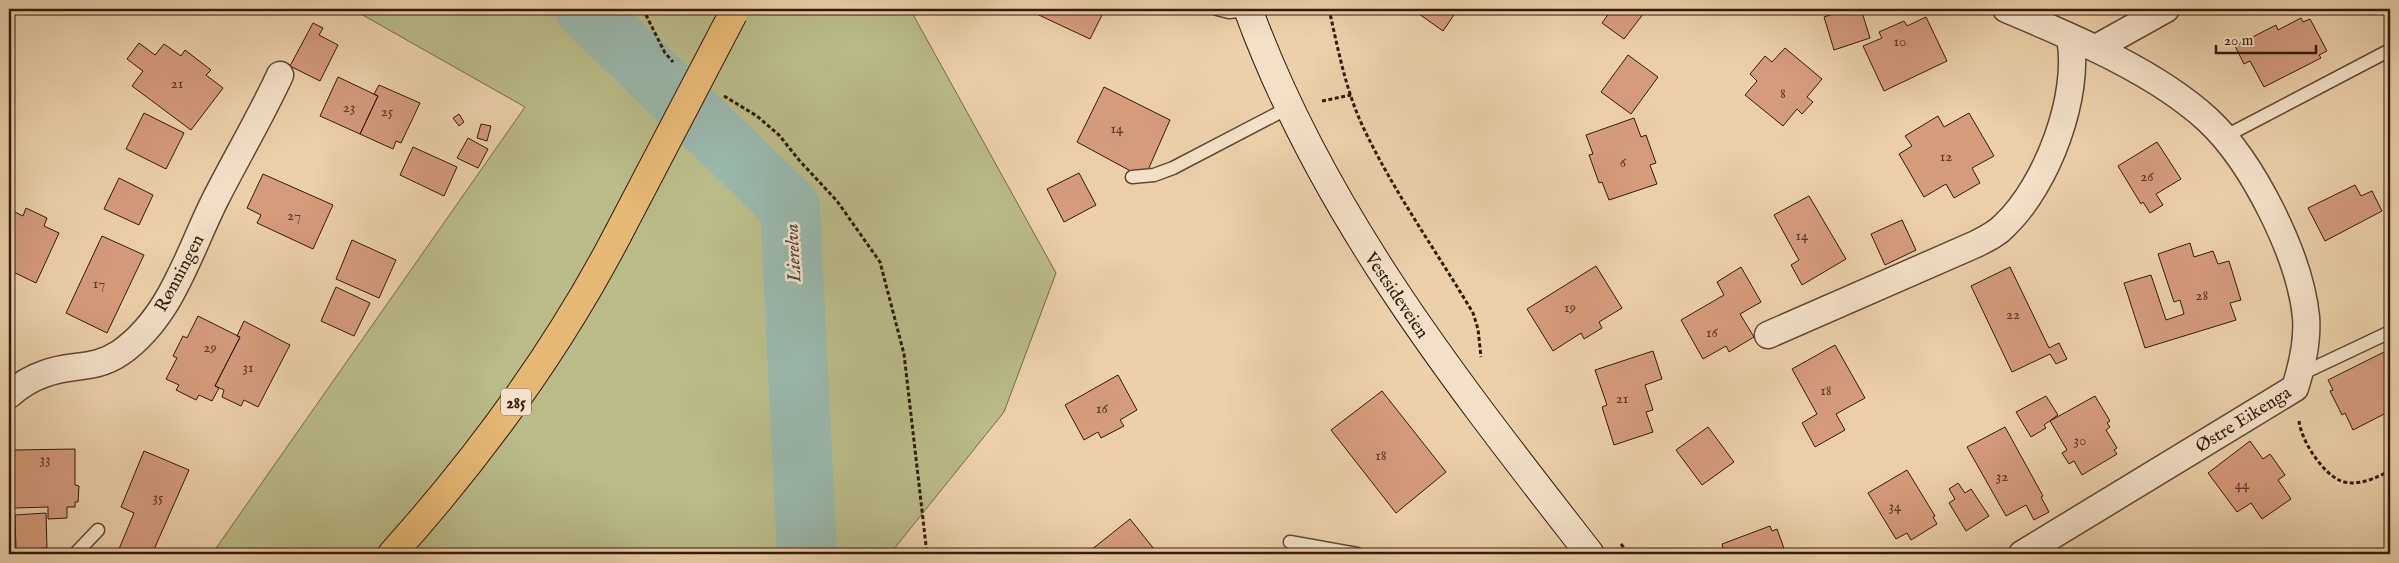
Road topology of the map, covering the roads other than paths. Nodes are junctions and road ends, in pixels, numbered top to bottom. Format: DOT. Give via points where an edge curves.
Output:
graph roads {
  1 [pos="1218,9"];
  2 [pos="1248,9"];
  3 [pos="2006,9"];
  4 [pos="2166,9"];
  5 [pos="735,11"];
  6 [pos="2070,38"];
  7 [pos="2096,48"];
  8 [pos="2390,50"];
  9 [pos="280,75"];
  10 [pos="1288,108"];
  11 [pos="2224,137"];
  12 [pos="1132,177"];
  13 [pos="2390,332"];
  14 [pos="1768,335"];
  15 [pos="2297,382"];
  16 [pos="9,395"];
  17 [pos="98,530"];
  18 [pos="1290,542"];
  19 [pos="75,554"];
  20 [pos="392,554"];
  21 [pos="1357,554"];
  22 [pos="1590,554"];
  23 [pos="2022,554"];
  1 -- 2 [label="lane" via="1229,12"];
  2 -- 10 [label="main road, Vestsideveien"];
  3 -- 6 [label="street, Østre Eikenga"];
  4 -- 7 [label="street"];
  5 -- 20 [label="main road, 285, bridge" via="618,234 547,357 510,410"];
  6 -- 7 [label="street, Østre Eikenga"];
  6 -- 14 [label="street" via="2073,72 2056,139 2026,200 2005,226 1976,244"];
  7 -- 11 [label="street, Østre Eikenga" via="2157,83 2208,119"];
  8 -- 11 [label="lane"];
  9 -- 16 [label="street, Rønningen" via="216,198 182,275 142,334 102,364 45,373"];
  10 -- 12 [label="lane" via="1174,168 1154,175"];
  10 -- 22 [label="main road, Vestsideveien" via="1342,210 1382,275 1493,430"];
  11 -- 15 [label="street, Østre Eikenga" via="2256,183 2279,226 2300,283 2306,337"];
  13 -- 15 [label="lane"];
  15 -- 23 [label="street, Østre Eikenga"];
  17 -- 19 [label="lane"];
  18 -- 21 [label="lane"];
}
